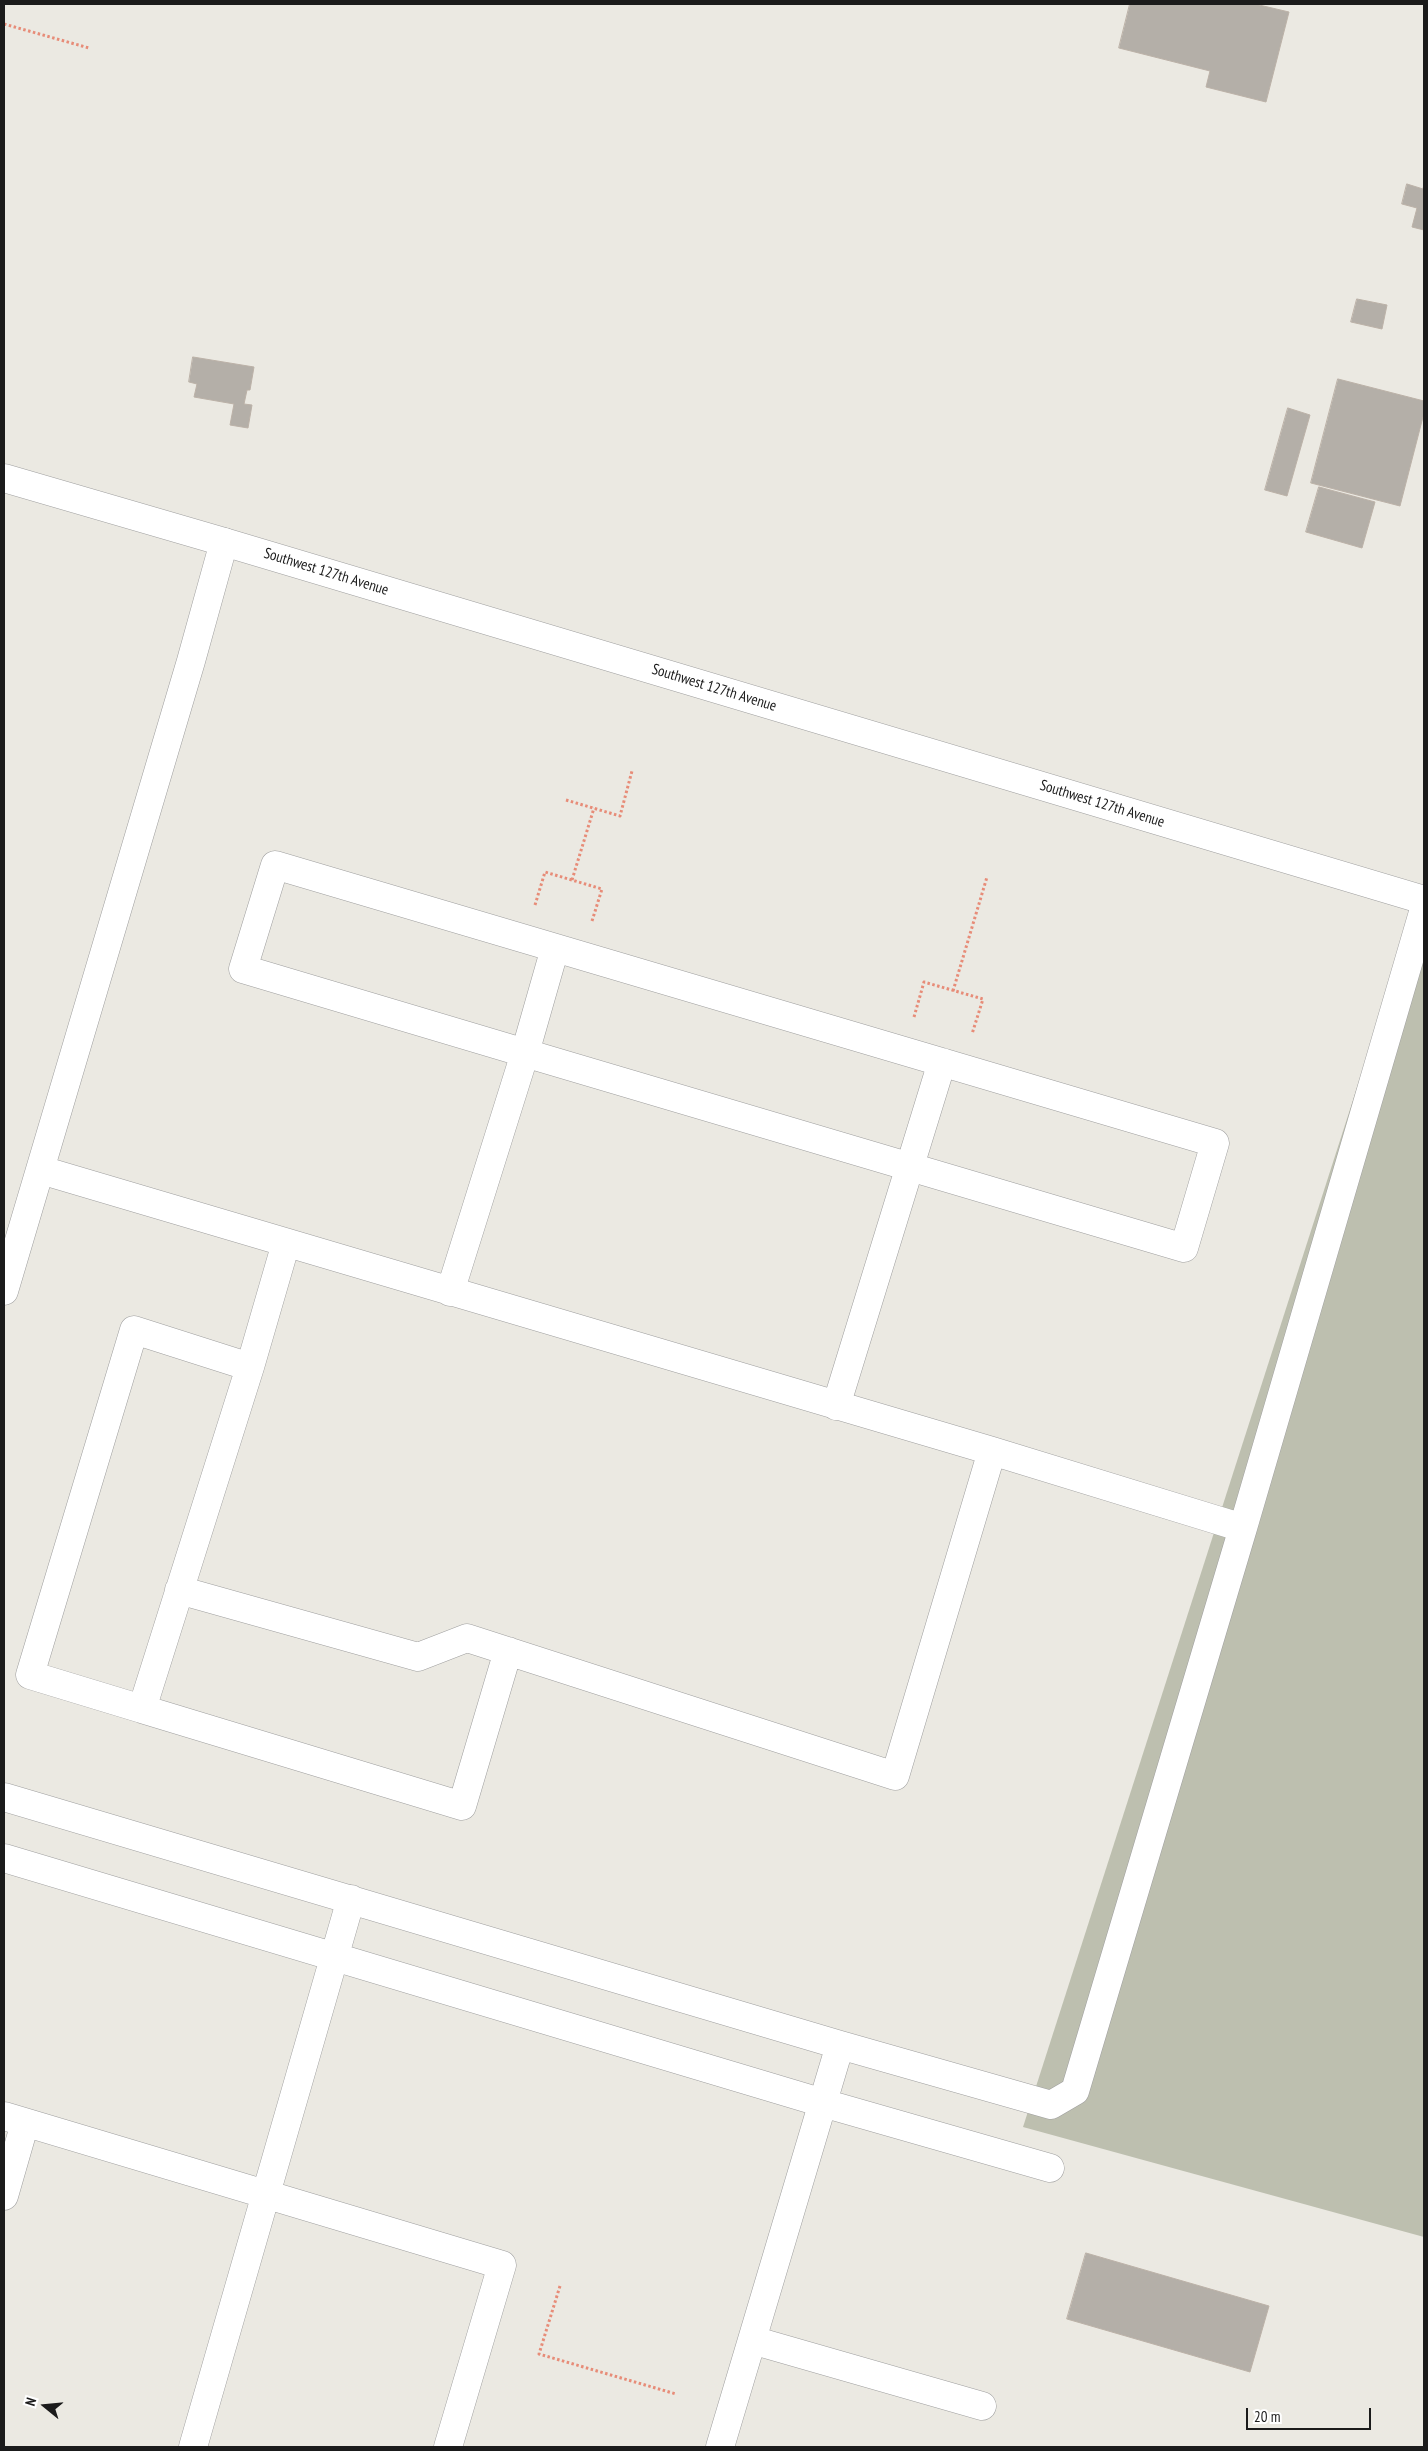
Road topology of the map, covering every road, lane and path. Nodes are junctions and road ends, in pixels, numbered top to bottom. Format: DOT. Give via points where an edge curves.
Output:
graph roads {
  1 [pos="4,24"];
  2 [pos="89,48"];
  3 [pos="4,478"];
  4 [pos="224,542"];
  5 [pos="632,772"];
  6 [pos="566,800"];
  7 [pos="594,808"];
  8 [pos="987,877"];
  9 [pos="572,880"];
  10 [pos="1424,900"];
  11 [pos="534,909"];
  12 [pos="1424,909"];
  13 [pos="591,926"];
  14 [pos="556,948"];
  15 [pos="954,991"];
  16 [pos="913,1020"];
  17 [pos="971,1039"];
  18 [pos="525,1053"];
  19 [pos="942,1062"];
  20 [pos="909,1168"];
  21 [pos="41,1170"];
  22 [pos="286,1243"];
  23 [pos="4,1291"];
  24 [pos="450,1292"];
  25 [pos="250,1367"];
  26 [pos="836,1406"];
  27 [pos="992,1451"];
  28 [pos="1243,1528"];
  29 [pos="180,1590"];
  30 [pos="508,1651"];
  31 [pos="142,1709"];
  32 [pos="4,1797"];
  33 [pos="4,1858"];
  34 [pos="351,1899"];
  35 [pos="335,1955"];
  36 [pos="840,2045"];
  37 [pos="822,2103"];
  38 [pos="14,2119"];
  39 [pos="1050,2168"];
  40 [pos="266,2193"];
  41 [pos="4,2196"];
  42 [pos="560,2286"];
  43 [pos="752,2340"];
  44 [pos="676,2394"];
  45 [pos="982,2406"];
  46 [pos="192,2447"];
  47 [pos="448,2447"];
  48 [pos="720,2447"];
  1 -- 2 [label="path"];
  3 -- 4 [label="street, Southwest 127th Avenue"];
  4 -- 10 [label="street, Southwest 127th Avenue"];
  4 -- 21 [label="street"];
  5 -- 7 [label="path" via="620,816"];
  6 -- 7 [label="path"];
  7 -- 9 [label="path"];
  8 -- 15 [label="path"];
  9 -- 11 [label="path" via="545,872"];
  9 -- 13 [label="path" via="602,889"];
  12 -- 28 [label="street"];
  14 -- 18 [label="street"];
  14 -- 18 [label="street" via="275,865 243,969"];
  14 -- 19 [label="street"];
  15 -- 16 [label="path" via="924,982"];
  15 -- 17 [label="path" via="983,999"];
  18 -- 20 [label="street"];
  18 -- 24 [label="street"];
  19 -- 20 [label="street"];
  19 -- 20 [label="street" via="1216,1144 1184,1248"];
  20 -- 26 [label="street"];
  21 -- 22 [label="street"];
  21 -- 23 [label="street"];
  22 -- 24 [label="street"];
  22 -- 25 [label="street"];
  24 -- 26 [label="street"];
  25 -- 29 [label="street"];
  25 -- 31 [label="street" via="134,1330 30,1675"];
  26 -- 27 [label="street"];
  27 -- 28 [label="street"];
  27 -- 30 [label="street" via="894,1776"];
  28 -- 36 [label="street" via="1074,2091 1051,2105"];
  29 -- 30 [label="street" via="418,1658 467,1638"];
  29 -- 31 [label="street"];
  30 -- 31 [label="street" via="462,1806"];
  32 -- 34 [label="street"];
  33 -- 35 [label="street"];
  34 -- 35 [label="street"];
  34 -- 36 [label="street"];
  35 -- 37 [label="street"];
  35 -- 40 [label="street"];
  36 -- 37 [label="street"];
  37 -- 39 [label="street"];
  37 -- 43 [label="street"];
  38 -- 40 [label="street"];
  38 -- 41 [label="street"];
  40 -- 46 [label="street"];
  40 -- 47 [label="street" via="502,2265"];
  42 -- 44 [label="path" via="539,2354"];
  43 -- 45 [label="street"];
  43 -- 48 [label="street"];
}
